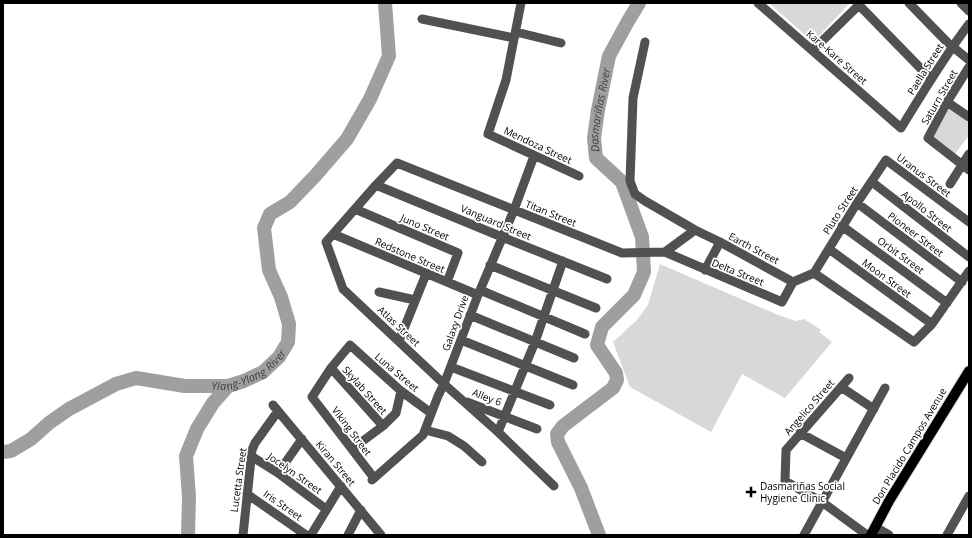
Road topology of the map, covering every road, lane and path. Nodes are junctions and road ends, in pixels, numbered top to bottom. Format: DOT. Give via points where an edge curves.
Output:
graph roads {
  1 [pos="521,3"];
  2 [pos="758,3"];
  3 [pos="909,3"];
  4 [pos="961,3"];
  5 [pos="858,4"];
  6 [pos="969,12"];
  7 [pos="422,20"];
  8 [pos="969,24"];
  9 [pos="515,35"];
  10 [pos="644,42"];
  11 [pos="561,43"];
  12 [pos="952,47"];
  13 [pos="812,50"];
  14 [pos="969,60"];
  15 [pos="969,67"];
  16 [pos="931,79"];
  17 [pos="947,102"];
  18 [pos="969,117"];
  19 [pos="901,128"];
  20 [pos="969,154"];
  21 [pos="534,156"];
  22 [pos="886,160"];
  23 [pos="397,163"];
  24 [pos="966,167"];
  25 [pos="579,176"];
  26 [pos="872,182"];
  27 [pos="376,184"];
  28 [pos="950,184"];
  29 [pos="857,203"];
  30 [pos="355,209"];
  31 [pos="514,210"];
  32 [pos="969,222"];
  33 [pos="842,226"];
  34 [pos="695,230"];
  35 [pos="333,234"];
  36 [pos="502,237"];
  37 [pos="720,242"];
  38 [pos="829,249"];
  39 [pos="665,252"];
  40 [pos="969,257"];
  41 [pos="563,261"];
  42 [pos="490,265"];
  43 [pos="705,270"];
  44 [pos="969,272"];
  45 [pos="814,273"];
  46 [pos="426,274"];
  47 [pos="607,279"];
  48 [pos="447,282"];
  49 [pos="793,282"];
  50 [pos="962,282"];
  51 [pos="553,291"];
  52 [pos="379,292"];
  53 [pos="479,292"];
  54 [pos="415,300"];
  55 [pos="947,303"];
  56 [pos="596,308"];
  57 [pos="470,315"];
  58 [pos="544,317"];
  59 [pos="932,324"];
  60 [pos="585,334"];
  61 [pos="461,340"];
  62 [pos="399,341"];
  63 [pos="535,342"];
  64 [pos="574,358"];
  65 [pos="451,366"];
  66 [pos="525,366"];
  67 [pos="331,368"];
  68 [pos="969,371"];
  69 [pos="849,378"];
  70 [pos="444,384"];
  71 [pos="573,386"];
  72 [pos="841,387"];
  73 [pos="885,388"];
  74 [pos="401,391"];
  75 [pos="515,391"];
  76 [pos="460,399"];
  77 [pos="550,405"];
  78 [pos="276,408"];
  79 [pos="874,409"];
  80 [pos="431,413"];
  81 [pos="505,416"];
  82 [pos="383,426"];
  83 [pos="537,429"];
  84 [pos="425,430"];
  85 [pos="498,432"];
  86 [pos="800,433"];
  87 [pos="302,439"];
  88 [pos="352,449"];
  89 [pos="251,456"];
  90 [pos="846,458"];
  91 [pos="482,462"];
  92 [pos="278,473"];
  93 [pos="373,479"];
  94 [pos="340,486"];
  95 [pos="554,486"];
  96 [pos="247,494"];
  97 [pos="969,496"];
  98 [pos="822,502"];
  99 [pos="326,509"];
  100 [pos="361,510"];
  101 [pos="873,531"];
  102 [pos="245,534"];
  103 [pos="306,535"];
  104 [pos="311,535"];
  105 [pos="348,535"];
  106 [pos="382,535"];
  107 [pos="804,535"];
  108 [pos="867,535"];
  109 [pos="889,535"];
  110 [pos="947,535"];
  1 -- 9 [label="street"];
  2 -- 13 [label="street, Kare-Kare Street"];
  3 -- 12 [label="street"];
  4 -- 6 [label="street"];
  5 -- 13 [label="street"];
  5 -- 16 [label="street"];
  7 -- 9 [label="street"];
  8 -- 12 [label="street, Paella Street"];
  9 -- 11 [label="street"];
  9 -- 21 [label="street, Mendoza Street" via="506,80 488,134"];
  10 -- 34 [label="street, Earth Street" via="633,98 630,181 638,197"];
  12 -- 14 [label="street"];
  12 -- 16 [label="street, Paella Street"];
  13 -- 19 [label="street, Kare-Kare Street"];
  15 -- 17 [label="street, Saturn Street"];
  16 -- 19 [label="street, Paella Street"];
  17 -- 18 [label="street"];
  17 -- 24 [label="street, Saturn Street" via="928,138"];
  20 -- 24 [label="street"];
  21 -- 25 [label="street, Mendoza Street"];
  21 -- 31 [label="street, Galaxy Drive"];
  22 -- 26 [label="street, Pluto Street"];
  22 -- 32 [label="street, Uranus Street"];
  23 -- 27 [label="street, Atlas Street"];
  23 -- 31 [label="street, Titan Street"];
  24 -- 28 [label="street"];
  26 -- 29 [label="street, Pluto Street"];
  26 -- 40 [label="street, Apollo Street"];
  27 -- 30 [label="street, Atlas Street"];
  27 -- 36 [label="street, Vanguard Street"];
  29 -- 33 [label="street, Pluto Street"];
  29 -- 50 [label="street, Pioneer Street"];
  30 -- 35 [label="street, Atlas Street"];
  30 -- 48 [label="street, Juno Street" via="458,253"];
  31 -- 36 [label="street, Galaxy Drive"];
  31 -- 39 [label="street, Titan Street" via="622,253"];
  33 -- 38 [label="street, Pluto Street"];
  33 -- 55 [label="street, Orbit Street"];
  34 -- 37 [label="street, Earth Street"];
  34 -- 39 [label="street"];
  35 -- 46 [label="street, Redstone Street"];
  35 -- 62 [label="street, Atlas Street" via="326,242 343,289"];
  36 -- 41 [label="street, Vanguard Street"];
  36 -- 42 [label="street, Galaxy Drive"];
  37 -- 43 [label="street"];
  37 -- 49 [label="street, Earth Street"];
  38 -- 45 [label="street, Pluto Street"];
  38 -- 59 [label="street, Moon Street"];
  39 -- 43 [label="street, Delta Street"];
  41 -- 47 [label="street, Vanguard Street"];
  41 -- 51 [label="street"];
  42 -- 51 [label="street"];
  42 -- 53 [label="street, Galaxy Drive"];
  43 -- 49 [label="street, Delta Street" via="782,302"];
  44 -- 50 [label="street"];
  45 -- 49 [label="street"];
  45 -- 59 [label="street" via="914,342"];
  46 -- 48 [label="street, Redstone Street"];
  46 -- 54 [label="street"];
  48 -- 53 [label="street, Redstone Street"];
  50 -- 55 [label="street"];
  51 -- 56 [label="street"];
  51 -- 58 [label="street"];
  52 -- 54 [label="street"];
  53 -- 57 [label="street, Galaxy Drive"];
  53 -- 58 [label="street, Redstone Street"];
  54 -- 62 [label="street"];
  55 -- 59 [label="street"];
  57 -- 61 [label="street, Galaxy Drive"];
  57 -- 63 [label="street"];
  58 -- 60 [label="street, Redstone Street"];
  58 -- 63 [label="street"];
  61 -- 65 [label="street, Galaxy Drive"];
  61 -- 66 [label="street"];
  62 -- 70 [label="street, Atlas Street"];
  63 -- 64 [label="street"];
  63 -- 66 [label="street"];
  65 -- 70 [label="street, Galaxy Drive"];
  65 -- 75 [label="street"];
  66 -- 71 [label="street"];
  66 -- 75 [label="street"];
  67 -- 74 [label="street, Luna Street" via="350,345"];
  67 -- 82 [label="street, Skylab Street"];
  67 -- 88 [label="street, Viking Street" via="312,397"];
  68 -- 101 [label="main road, Don Placido Campos Avenue"];
  69 -- 72 [label="street, Angelico Street"];
  70 -- 76 [label="street, Atlas Street"];
  70 -- 80 [label="street, Galaxy Drive"];
  72 -- 79 [label="street"];
  72 -- 86 [label="street, Angelico Street"];
  73 -- 79 [label="street"];
  74 -- 80 [label="street, Luna Street"];
  74 -- 82 [label="street" via="396,413"];
  75 -- 77 [label="street"];
  75 -- 81 [label="street"];
  76 -- 81 [label="street, Alley 6"];
  76 -- 85 [label="street, Atlas Street"];
  78 -- 87 [label="street, Kiran Street"];
  78 -- 89 [label="street, Lucetta Street" via="255,443"];
  79 -- 90 [label="street"];
  80 -- 84 [label="street, Galaxy Drive"];
  81 -- 83 [label="street, Alley 6"];
  81 -- 85 [label="street"];
  82 -- 88 [label="street"];
  84 -- 91 [label="street" via="448,436"];
  84 -- 93 [label="street, Galaxy Drive" via="423,435"];
  85 -- 95 [label="street, Atlas Street"];
  86 -- 90 [label="street"];
  86 -- 98 [label="street, Angelico Street" via="786,450 785,481"];
  87 -- 92 [label="street"];
  87 -- 94 [label="street, Kiran Street"];
  88 -- 93 [label="street, Viking Street"];
  89 -- 92 [label="street, Jocelyn Street"];
  89 -- 96 [label="street, Lucetta Street"];
  90 -- 98 [label="street"];
  92 -- 99 [label="street, Jocelyn Street"];
  94 -- 99 [label="street"];
  94 -- 100 [label="street, Kiran Street"];
  96 -- 102 [label="street, Lucetta Street"];
  96 -- 103 [label="street, Iris Street"];
  97 -- 110 [label="street"];
  98 -- 107 [label="street"];
  98 -- 108 [label="street"];
  99 -- 104 [label="street"];
  100 -- 105 [label="street"];
  100 -- 106 [label="street, Kiran Street"];
  101 -- 109 [label="street"];
}
